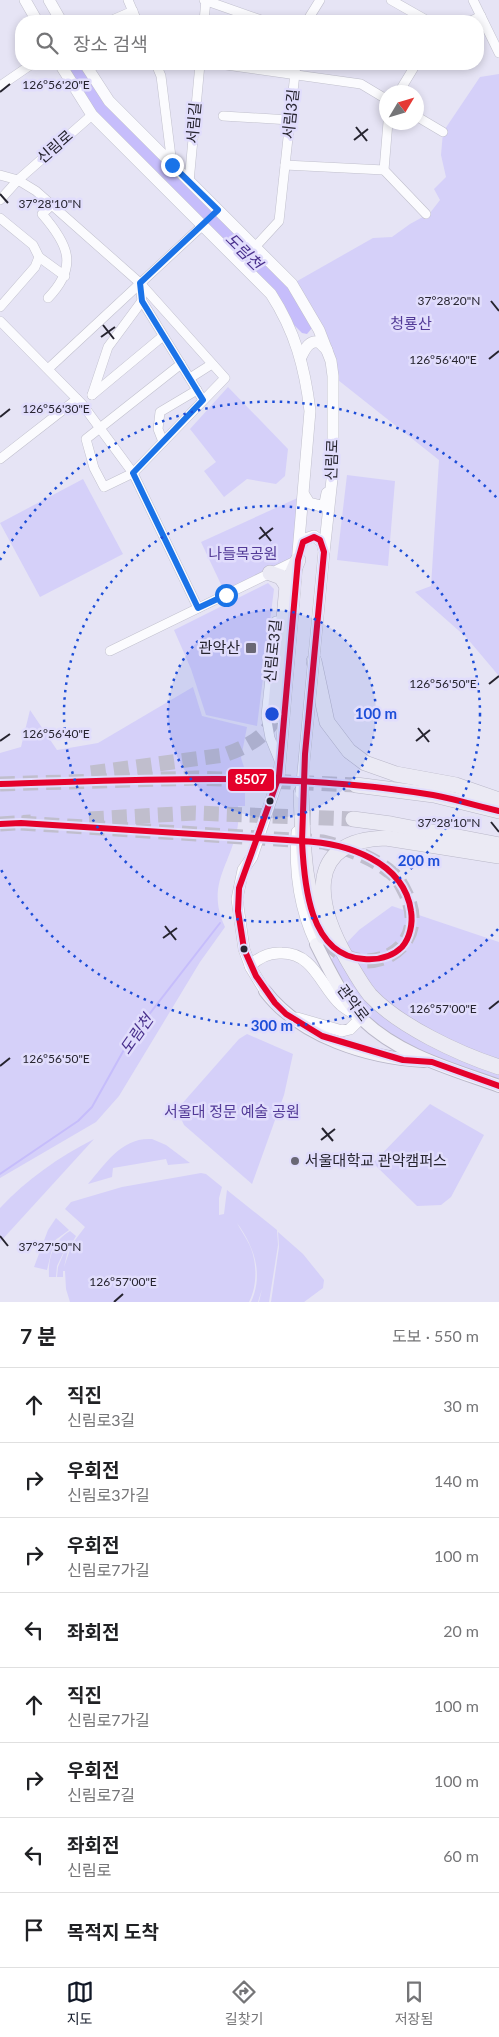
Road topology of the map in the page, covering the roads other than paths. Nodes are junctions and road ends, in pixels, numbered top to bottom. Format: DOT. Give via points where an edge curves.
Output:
graph roads {
  1 [pos="25,0"];
  2 [pos="49,0"];
  3 [pos="128,0"];
  4 [pos="205,0"];
  5 [pos="320,0"];
  6 [pos="392,0"];
  7 [pos="473,0"];
  8 [pos="133,11"];
  9 [pos="34,15"];
  10 [pos="58,15"];
  11 [pos="124,15"];
  12 [pos="135,15"];
  13 [pos="204,15"];
  14 [pos="247,15"];
  15 [pos="311,15"];
  16 [pos="418,15"];
  17 [pos="480,15"];
  18 [pos="484,22"];
  19 [pos="499,53"];
  20 [pos="23,70"];
  21 [pos="64,70"];
  22 [pos="88,70"];
  23 [pos="158,70"];
  24 [pos="199,70"];
  25 [pos="265,70"];
  26 [pos="295,70"];
  27 [pos="412,70"];
  28 [pos="295,74"];
  29 [pos="403,85"];
  30 [pos="0,86"];
  31 [pos="379,95"];
  32 [pos="108,102"];
  33 [pos="92,115"];
  34 [pos="224,116"];
  35 [pos="290,120"];
  36 [pos="424,121"];
  37 [pos="387,130"];
  38 [pos="443,132"];
  39 [pos="172,165"];
  40 [pos="285,165"];
  41 [pos="384,170"];
  42 [pos="0,175"];
  43 [pos="18,180"];
  44 [pos="188,182"];
  45 [pos="0,200"];
  46 [pos="52,205"];
  47 [pos="218,210"];
  48 [pos="426,214"];
  49 [pos="0,218"];
  50 [pos="203,225"];
  51 [pos="256,246"];
  52 [pos="39,257"];
  53 [pos="65,276"];
  54 [pos="140,283"];
  55 [pos="48,298"];
  56 [pos="142,301"];
  57 [pos="0,307"];
  58 [pos="0,321"];
  59 [pos="163,336"];
  60 [pos="327,350"];
  61 [pos="301,357"];
  62 [pos="181,364"];
  63 [pos="212,364"];
  64 [pos="48,369"];
  65 [pos="190,378"];
  66 [pos="197,390"];
  67 [pos="92,395"];
  68 [pos="203,400"];
  69 [pos="80,401"];
  70 [pos="100,428"];
  71 [pos="163,442"];
  72 [pos="0,459"];
  73 [pos="133,473"];
  74 [pos="332,482"];
  75 [pos="304,494"];
  76 [pos="324,552"];
  77 [pos="299,553"];
  78 [pos="270,573"];
  79 [pos="287,586"];
  80 [pos="198,608"];
  81 [pos="110,651"];
  82 [pos="313,660"];
  83 [pos="275,716"];
  84 [pos="280,761"];
  85 [pos="356,785"];
  86 [pos="301,794"];
  87 [pos="499,800"];
  88 [pos="499,811"];
  89 [pos="352,819"];
  90 [pos="499,845"];
  91 [pos="499,856"];
  92 [pos="320,941"];
  93 [pos="250,966"];
  94 [pos="265,991"];
  95 [pos="286,1014"];
  96 [pos="361,1018"];
  97 [pos="432,1062"];
  98 [pos="499,1067"];
  99 [pos="499,1086"];
  1 -- 9 [label="main road"];
  2 -- 10 [label="main road"];
  3 -- 8 [label="street"];
  4 -- 13 [label="street"];
  4 -- 14 [label="street"];
  5 -- 15 [label="street"];
  6 -- 16 [label="street"];
  7 -- 17 [label="street"];
  8 -- 11 [label="street"];
  8 -- 12 [label="street"];
  18 -- 19 [label="street"];
  20 -- 30 [label="street"];
  21 -- 33 [label="main road, 신림로"];
  22 -- 32 [label="main road, 신림로"];
  23 -- 39 [label="street"];
  24 -- 44 [label="street, 서림길"];
  25 -- 28 [label="street"];
  26 -- 28 [label="street, 서림3길"];
  27 -- 29 [label="street"];
  28 -- 31 [label="street" via="361,84"];
  28 -- 35 [label="street, 서림3길"];
  32 -- 33 [label="main road"];
  32 -- 39 [label="main road, 신림로"];
  33 -- 43 [label="street, 신림로"];
  33 -- 50 [label="main road, 신림로"];
  34 -- 35 [label="street"];
  35 -- 40 [label="street, 서림3길"];
  36 -- 38 [label="street"];
  37 -- 41 [label="street"];
  39 -- 44 [label="main road, 신림로"];
  40 -- 41 [label="street"];
  40 -- 51 [label="street, 서림3길" via="279,221"];
  41 -- 48 [label="street"];
  42 -- 43 [label="street"];
  43 -- 45 [label="street, 신림로"];
  43 -- 46 [label="street"];
  44 -- 47 [label="main road, 신림로"];
  46 -- 53 [label="street" via="42,214 62,239 67,268"];
  46 -- 54 [label="street"];
  47 -- 50 [label="main road"];
  47 -- 51 [label="main road, 신림로"];
  49 -- 52 [label="street" via="34,245"];
  50 -- 54 [label="street"];
  50 -- 61 [label="main road, 신림로" via="270,294 288,324"];
  51 -- 60 [label="main road, 신림로" via="299,294"];
  52 -- 53 [label="street"];
  52 -- 57 [label="street" via="35,267"];
  53 -- 55 [label="street"];
  54 -- 56 [label="street"];
  54 -- 63 [label="street"];
  54 -- 64 [label="street"];
  56 -- 59 [label="street"];
  56 -- 67 [label="street" via="108,346"];
  58 -- 64 [label="street"];
  59 -- 62 [label="street"];
  59 -- 67 [label="street"];
  60 -- 61 [label="main road" via="319,342 312,342"];
  60 -- 74 [label="main road, 신림로" via="334,376"];
  61 -- 75 [label="main road, 신림로" via="310,411"];
  62 -- 65 [label="street"];
  62 -- 70 [label="street"];
  63 -- 65 [label="street"];
  63 -- 68 [label="street" via="224,378"];
  64 -- 69 [label="street"];
  65 -- 66 [label="street"];
  66 -- 68 [label="street"];
  66 -- 71 [label="street" via="160,412 158,428"];
  67 -- 69 [label="street"];
  68 -- 71 [label="street"];
  69 -- 70 [label="street"];
  69 -- 72 [label="street"];
  70 -- 73 [label="street"];
  70 -- 73 [label="street" via="86,439 94,468 104,487"];
  71 -- 73 [label="street"];
  73 -- 80 [label="street"];
  74 -- 75 [label="main road" via="321,506 309,503"];
  74 -- 76 [label="main road, 신림로"];
  75 -- 77 [label="main road, 신림로"];
  76 -- 77 [label="main road" via="322,542 314,536 306,539"];
  76 -- 82 [label="main road, 신림로, bridge"];
  77 -- 78 [label="street"];
  77 -- 79 [label="highway"];
  77 -- 84 [label="main road, 신림로"];
  78 -- 79 [label="highway" via="281,577"];
  78 -- 80 [label="street"];
  78 -- 84 [label="street, 신림로3길" via="277,577 280,585 266,716 270,738"];
  79 -- 83 [label="highway"];
  80 -- 81 [label="street"];
  82 -- 86 [label="main road, 신림로, bridge"];
  82 -- 87 [label="highway" via="327,722 349,751 381,770 456,785"];
  84 -- 93 [label="main road, 신림로" via="279,776 239,888 239,925"];
  85 -- 88 [label="highway" via="434,795"];
  86 -- 92 [label="highway" via="305,874"];
  89 -- 90 [label="highway"];
  91 -- 98 [label="highway" via="370,838 350,844 335,856 327,868 322,893 326,916 337,942 370,995 409,1025 450,1048"];
  92 -- 96 [label="main road, 관악로"];
  93 -- 94 [label="main road, 신림로"];
  93 -- 96 [label="main road" via="259,957 274,953 298,956 311,966 341,1005"];
  94 -- 95 [label="main road, 관악로"];
  95 -- 96 [label="main road" via="342,1031 350,1029"];
  95 -- 97 [label="main road, 관악로" via="322,1036 352,1047 403,1060"];
  96 -- 97 [label="main road, 관악로" via="392,1042"];
  97 -- 99 [label="main road, 관악로"];
}
